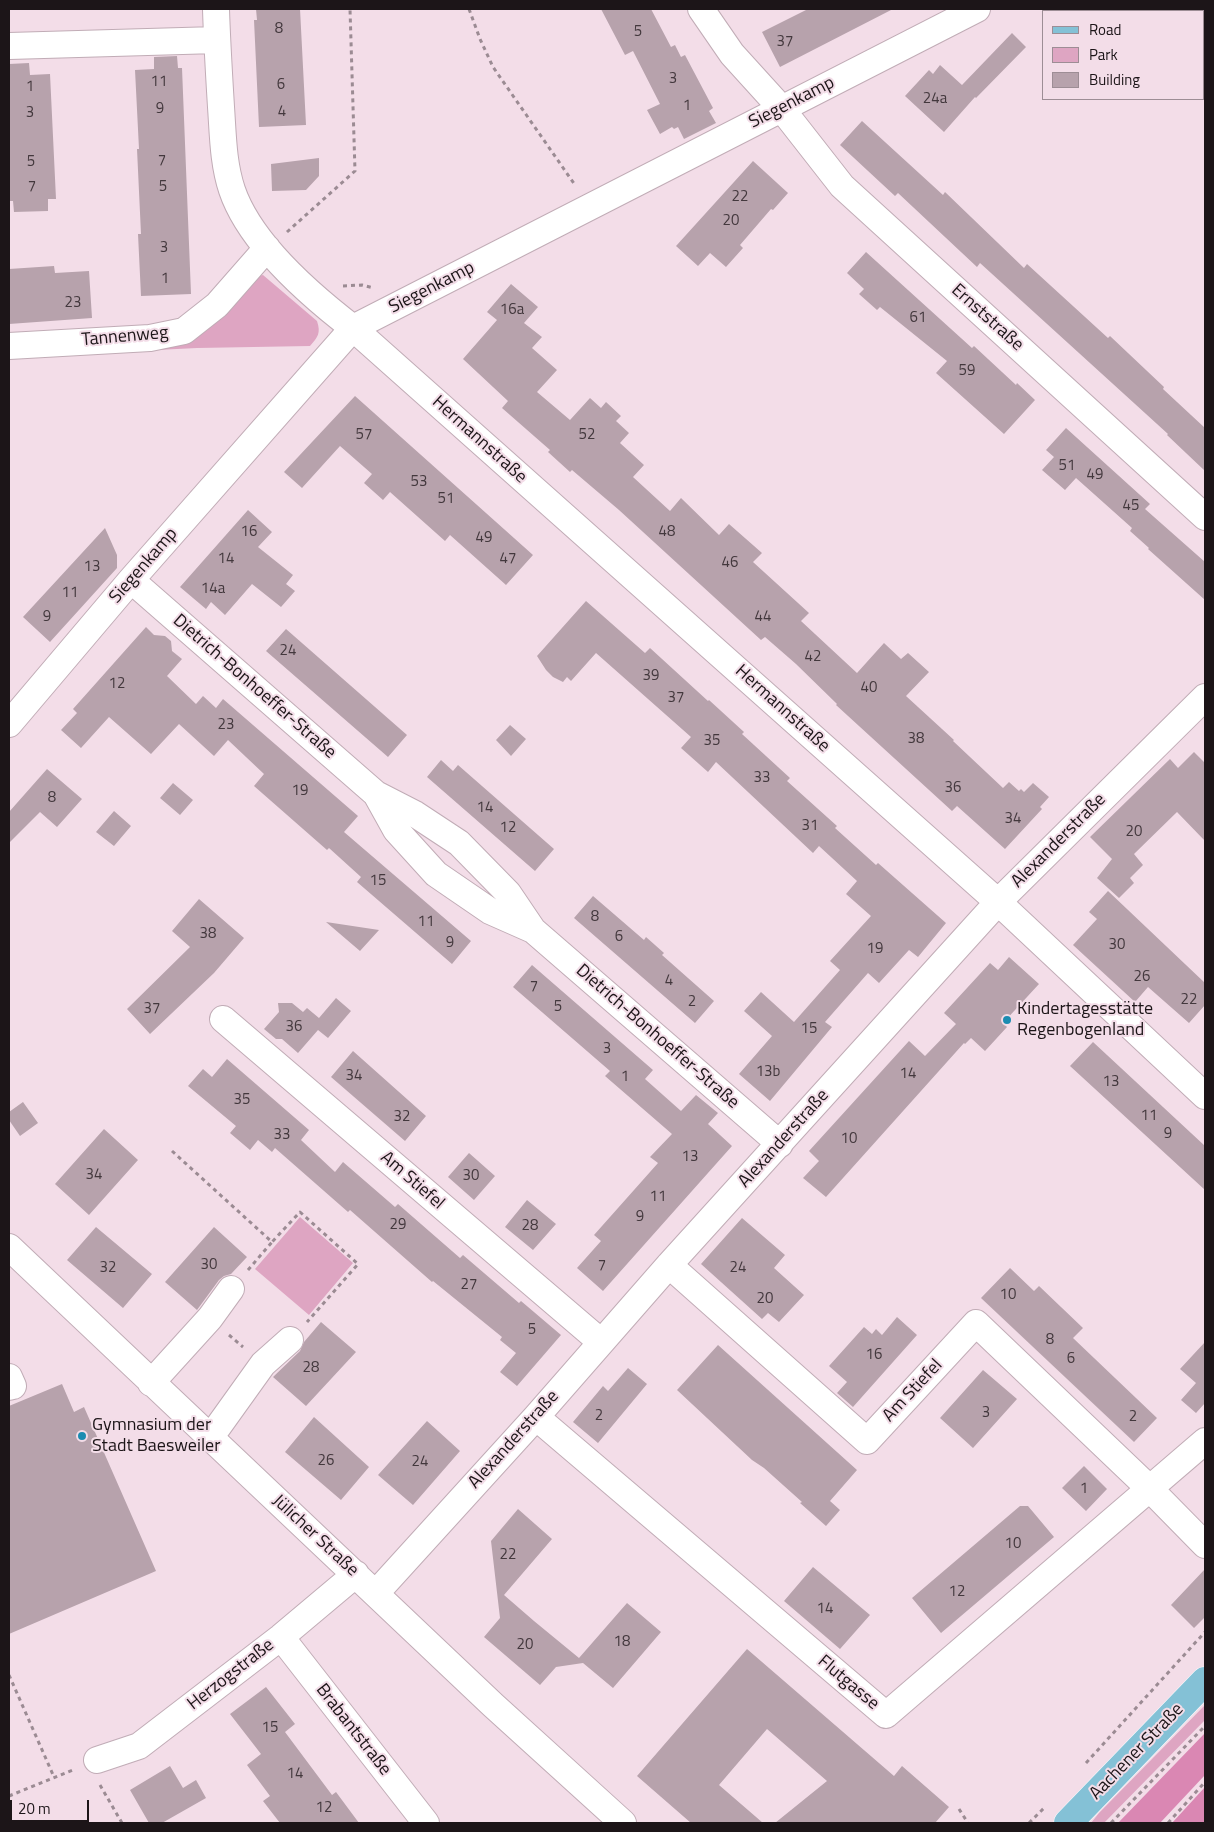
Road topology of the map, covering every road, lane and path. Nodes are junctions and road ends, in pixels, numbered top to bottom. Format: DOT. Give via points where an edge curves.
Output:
graph roads {
  1 [pos="216,9"];
  2 [pos="350,9"];
  3 [pos="469,9"];
  4 [pos="701,9"];
  5 [pos="977,9"];
  6 [pos="217,40"];
  7 [pos="9,46"];
  8 [pos="781,108"];
  9 [pos="590,207"];
  10 [pos="267,248"];
  11 [pos="316,300"];
  12 [pos="396,306"];
  13 [pos="353,328"];
  14 [pos="9,346"];
  15 [pos="1205,517"];
  16 [pos="131,580"];
  17 [pos="1203,704"];
  18 [pos="9,724"];
  19 [pos="376,794"];
  20 [pos="998,902"];
  21 [pos="533,930"];
  22 [pos="223,1019"];
  23 [pos="1205,1096"];
  24 [pos="780,1144"];
  25 [pos="172,1151"];
  26 [pos="272,1242"];
  27 [pos="9,1249"];
  28 [pos="670,1265"];
  29 [pos="231,1289"];
  30 [pos="210,1318"];
  31 [pos="290,1340"];
  32 [pos="601,1342"];
  33 [pos="263,1364"];
  34 [pos="9,1377"];
  35 [pos="151,1382"];
  36 [pos="9,1387"];
  37 [pos="536,1417"];
  38 [pos="210,1438"];
  39 [pos="1205,1441"];
  40 [pos="1150,1489"];
  41 [pos="1205,1545"];
  42 [pos="356,1574"];
  43 [pos="376,1593"];
  44 [pos="1205,1632"];
  45 [pos="281,1638"];
  46 [pos="9,1675"];
  47 [pos="1205,1681"];
  48 [pos="1205,1726"];
  49 [pos="92,1762"];
  50 [pos="1080,1768"];
  51 [pos="54,1777"];
  52 [pos="1205,1782"];
  53 [pos="9,1796"];
  54 [pos="1047,1804"];
  55 [pos="959,1809"];
  56 [pos="122,1823"];
  57 [pos="426,1823"];
  58 [pos="623,1823"];
  59 [pos="968,1823"];
  60 [pos="1029,1823"];
  61 [pos="1068,1823"];
  62 [pos="1111,1823"];
  63 [pos="1168,1823"];
  1 -- 6 [label="street, Hermannstraße"];
  2 -- 10 [label="path" via="356,171"];
  3 -- 9 [label="path" via="493,67"];
  4 -- 8 [label="street, Ernststraße" via="732,54"];
  5 -- 8 [label="street, Siegenkamp"];
  6 -- 7 [label="street"];
  6 -- 10 [label="street, Hermannstraße" via="224,160 232,191 244,217"];
  8 -- 9 [label="street, Siegenkamp"];
  8 -- 15 [label="street, Ernststraße" via="842,186"];
  9 -- 12 [label="street, Siegenkamp"];
  10 -- 11 [label="street, Hermannstraße"];
  10 -- 14 [label="street, Tannenweg" via="217,305 184,331 150,338"];
  11 -- 12 [label="path" via="330,289 362,285 389,296"];
  11 -- 13 [label="street, Hermannstraße"];
  12 -- 13 [label="street, Siegenkamp"];
  13 -- 16 [label="street, Siegenkamp"];
  13 -- 20 [label="street, Hermannstraße"];
  16 -- 18 [label="street, Siegenkamp"];
  16 -- 19 [label="street, Dietrich-Bonhoeffer-Straße"];
  17 -- 20 [label="street, Alexanderstraße"];
  19 -- 21 [label="street, Dietrich-Bonhoeffer-Straße" via="415,814 459,843 508,893"];
  19 -- 21 [label="street, Dietrich-Bonhoeffer-Straße" via="396,830 436,874 490,911"];
  20 -- 23 [label="street, Hermannstraße"];
  20 -- 24 [label="street, Alexanderstraße"];
  21 -- 24 [label="street, Dietrich-Bonhoeffer-Straße"];
  22 -- 32 [label="street, Am Stiefel"];
  24 -- 28 [label="street, Alexanderstraße"];
  25 -- 26 [label="path"];
  26 -- 29 [label="path"];
  26 -- 31 [label="path" via="300,1212 358,1264"];
  27 -- 35 [label="street, Jülicher Straße"];
  28 -- 32 [label="street, Alexanderstraße"];
  28 -- 40 [label="street, Am Stiefel" via="867,1441 976,1323"];
  29 -- 30 [label="street"];
  30 -- 33 [label="path"];
  30 -- 35 [label="street"];
  31 -- 33 [label="street"];
  32 -- 37 [label="street, Alexanderstraße"];
  33 -- 38 [label="street"];
  34 -- 36 [label="street" via="13,1386"];
  35 -- 38 [label="street, Jülicher Straße"];
  37 -- 40 [label="street, Flutgasse" via="886,1715"];
  37 -- 43 [label="street, Alexanderstraße"];
  38 -- 42 [label="street, Jülicher Straße"];
  39 -- 40 [label="street, Flutgasse"];
  40 -- 41 [label="street"];
  42 -- 43 [label="street, Jülicher Straße"];
  42 -- 45 [label="street, Herzogstraße"];
  43 -- 58 [label="street, Jülicher Straße"];
  44 -- 50 [label="path"];
  45 -- 49 [label="street, Herzogstraße" via="139,1746"];
  45 -- 57 [label="street, Brabantstraße"];
  46 -- 51 [label="path"];
  47 -- 61 [label="main road, Aachener Straße"];
  48 -- 62 [label="path"];
  49 -- 51 [label="path"];
  49 -- 56 [label="path"];
  51 -- 53 [label="path"];
  52 -- 63 [label="path"];
  54 -- 60 [label="path"];
  55 -- 59 [label="path"];
}
